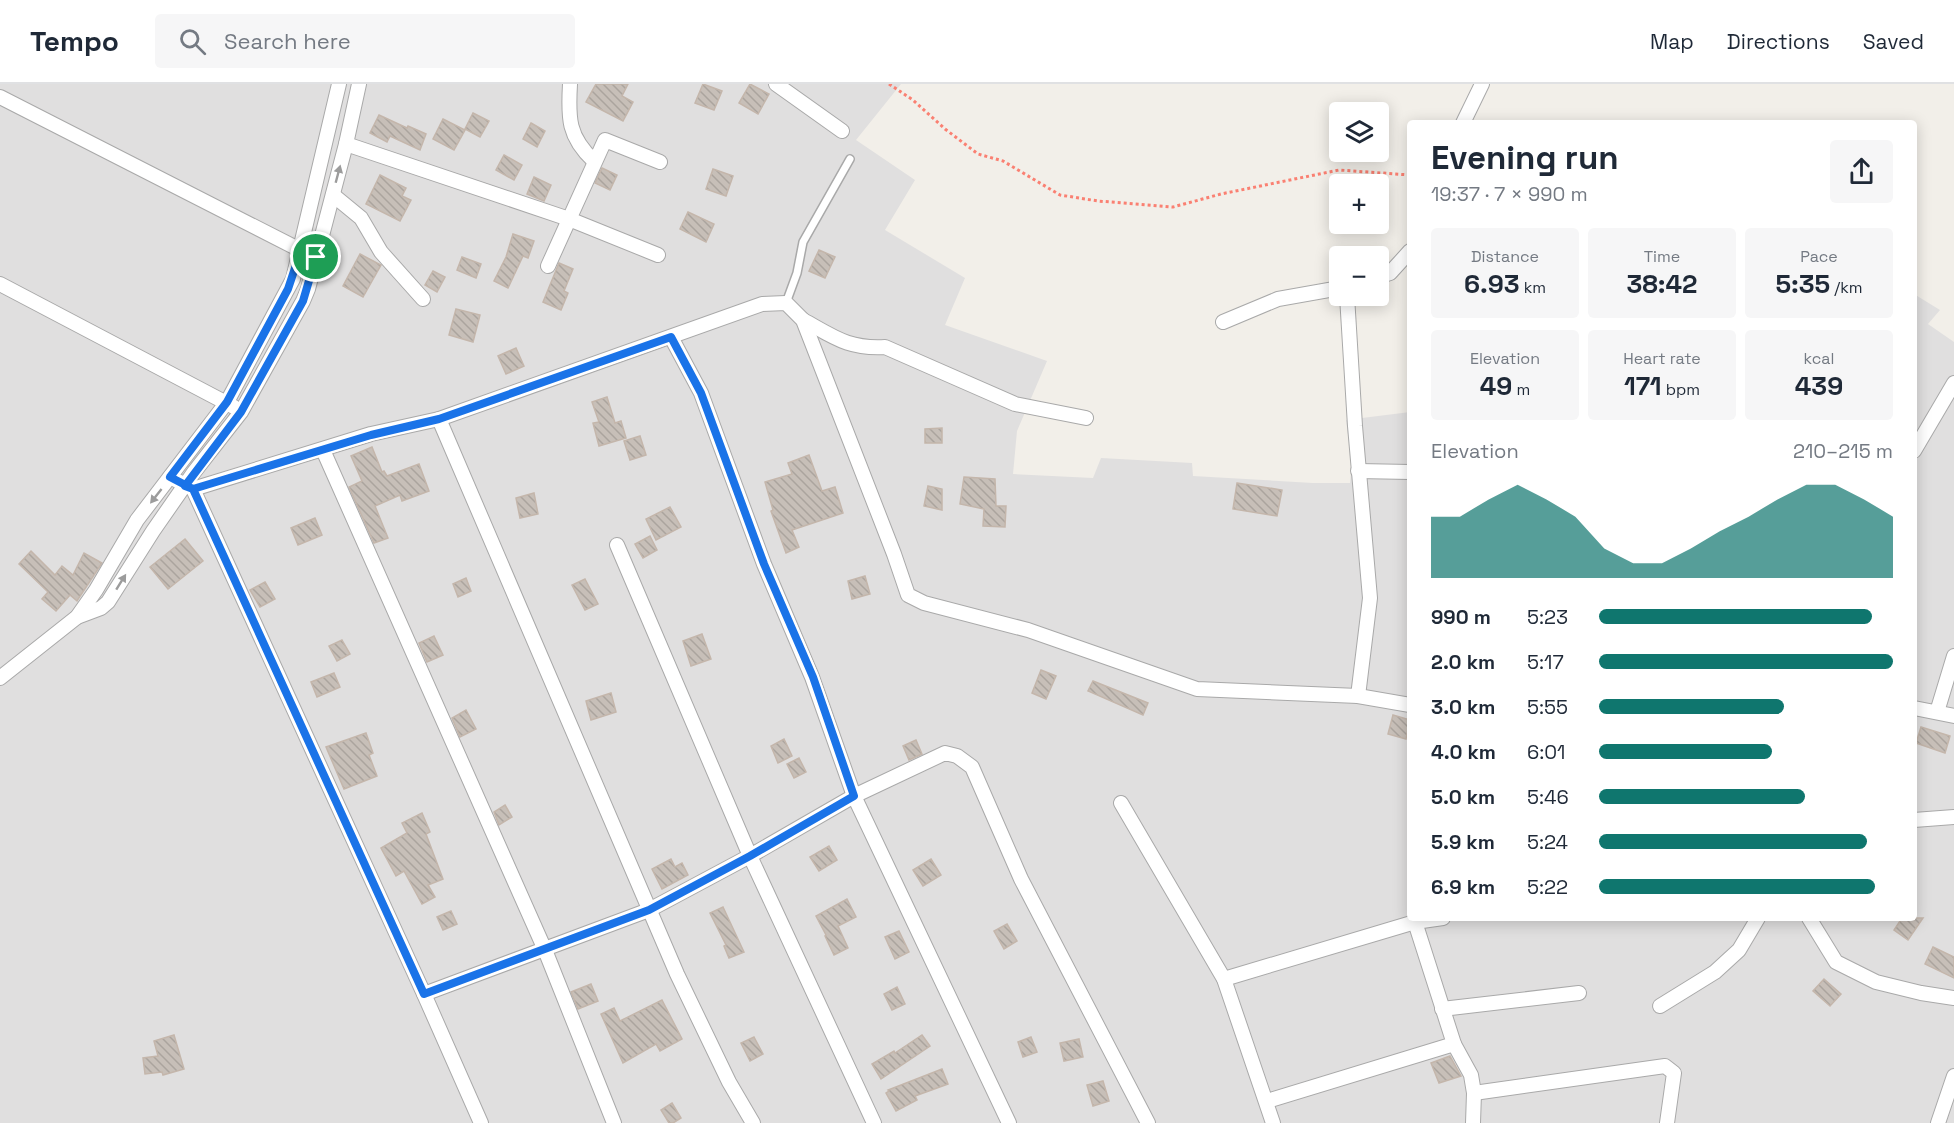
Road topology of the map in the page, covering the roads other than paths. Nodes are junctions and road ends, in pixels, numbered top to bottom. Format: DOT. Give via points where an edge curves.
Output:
graph roads {
  1 [pos="570,84"];
  2 [pos="776,84"];
  3 [pos="1482,84"];
  4 [pos="338,85"];
  5 [pos="358,89"];
  6 [pos="0,97"];
  7 [pos="1464,120"];
  8 [pos="842,131"];
  9 [pos="346,144"];
  10 [pos="850,159"];
  11 [pos="594,161"];
  12 [pos="660,162"];
  13 [pos="333,195"];
  14 [pos="569,219"];
  15 [pos="301,250"];
  16 [pos="1407,254"];
  17 [pos="658,255"];
  18 [pos="316,257"];
  19 [pos="548,266"];
  20 [pos="1389,273"];
  21 [pos="0,284"];
  22 [pos="1329,290"];
  23 [pos="423,299"];
  24 [pos="786,303"];
  25 [pos="1348,306"];
  26 [pos="803,320"];
  27 [pos="1222,322"];
  28 [pos="671,337"];
  29 [pos="1954,384"];
  30 [pos="227,402"];
  31 [pos="241,412"];
  32 [pos="1086,418"];
  33 [pos="439,419"];
  34 [pos="1917,446"];
  35 [pos="323,450"];
  36 [pos="1359,471"];
  37 [pos="1407,472"];
  38 [pos="170,477"];
  39 [pos="189,488"];
  40 [pos="617,545"];
  41 [pos="77,617"];
  42 [pos="1954,656"];
  43 [pos="0,678"];
  44 [pos="1358,696"];
  45 [pos="1407,704"];
  46 [pos="1917,709"];
  47 [pos="1937,712"];
  48 [pos="1954,716"];
  49 [pos="854,796"];
  50 [pos="1121,803"];
  51 [pos="1954,817"];
  52 [pos="1917,820"];
  53 [pos="750,856"];
  54 [pos="649,910"];
  55 [pos="1412,921"];
  56 [pos="1415,921"];
  57 [pos="1756,921"];
  58 [pos="1811,921"];
  59 [pos="545,950"];
  60 [pos="1224,979"];
  61 [pos="1580,993"];
  62 [pos="424,994"];
  63 [pos="1954,998"];
  64 [pos="1660,1006"];
  65 [pos="1442,1009"];
  66 [pos="1454,1044"];
  67 [pos="1954,1076"];
  68 [pos="1474,1093"];
  69 [pos="1267,1101"];
  70 [pos="481,1123"];
  71 [pos="614,1123"];
  72 [pos="753,1123"];
  73 [pos="874,1123"];
  74 [pos="1008,1123"];
  75 [pos="1148,1123"];
  76 [pos="1273,1123"];
  77 [pos="1473,1123"];
  78 [pos="1667,1123"];
  79 [pos="1938,1123"];
  1 -- 11 [label="street" via="570,128"];
  2 -- 8 [label="street"];
  3 -- 7 [label="street"];
  4 -- 5 [label="street"];
  4 -- 15 [label="street"];
  5 -- 9 [label="street"];
  6 -- 15 [label="street"];
  13 -- 9 [label="street, one-way"];
  9 -- 14 [label="street"];
  10 -- 24 [label="lane" via="802,242 797,273"];
  11 -- 12 [label="street" via="605,140"];
  11 -- 14 [label="street"];
  13 -- 18 [label="street"];
  13 -- 23 [label="street" via="361,219 381,252"];
  14 -- 17 [label="street"];
  14 -- 19 [label="street"];
  15 -- 18 [label="street"];
  15 -- 30 [label="street" via="288,289"];
  16 -- 20 [label="street"];
  18 -- 31 [label="street" via="303,301"];
  21 -- 30 [label="street"];
  22 -- 27 [label="street" via="1278,299"];
  24 -- 26 [label="street"];
  24 -- 28 [label="street" via="762,304"];
  25 -- 36 [label="street"];
  26 -- 32 [label="street" via="846,343 864,348 885,347 1015,404"];
  26 -- 44 [label="street" via="908,595 924,603 1029,630 1197,689"];
  28 -- 33 [label="street"];
  28 -- 49 [label="street" via="701,393 764,564 813,677"];
  29 -- 34 [label="street"];
  30 -- 31 [label="street"];
  30 -- 38 [label="street"];
  31 -- 39 [label="street"];
  33 -- 35 [label="street"];
  33 -- 54 [label="street"];
  35 -- 39 [label="street"];
  35 -- 59 [label="street"];
  36 -- 37 [label="street"];
  36 -- 44 [label="street" via="1370,598"];
  38 -- 39 [label="street"];
  38 -- 41 [label="street, one-way" via="137,520"];
  41 -- 39 [label="street, one-way" via="108,602 153,531"];
  39 -- 62 [label="street"];
  40 -- 53 [label="street"];
  41 -- 43 [label="street"];
  42 -- 47 [label="street"];
  44 -- 45 [label="street"];
  46 -- 47 [label="street"];
  47 -- 48 [label="street"];
  49 -- 53 [label="street"];
  49 -- 74 [label="street"];
  49 -- 75 [label="street" via="945,753 972,767 1021,879"];
  50 -- 60 [label="street"];
  51 -- 52 [label="street"];
  53 -- 54 [label="street"];
  53 -- 73 [label="street"];
  54 -- 59 [label="street"];
  54 -- 72 [label="street" via="729,1082"];
  55 -- 60 [label="street"];
  56 -- 65 [label="street"];
  57 -- 64 [label="street" via="1739,950 1715,972"];
  58 -- 63 [label="street" via="1836,962 1876,982"];
  59 -- 62 [label="street"];
  59 -- 71 [label="street"];
  60 -- 69 [label="street"];
  61 -- 65 [label="street"];
  62 -- 70 [label="street"];
  65 -- 66 [label="street"];
  66 -- 68 [label="street" via="1471,1075"];
  66 -- 69 [label="street"];
  67 -- 79 [label="street"];
  68 -- 77 [label="street"];
  68 -- 78 [label="street" via="1665,1066 1674,1073"];
  69 -- 76 [label="street"];
}
